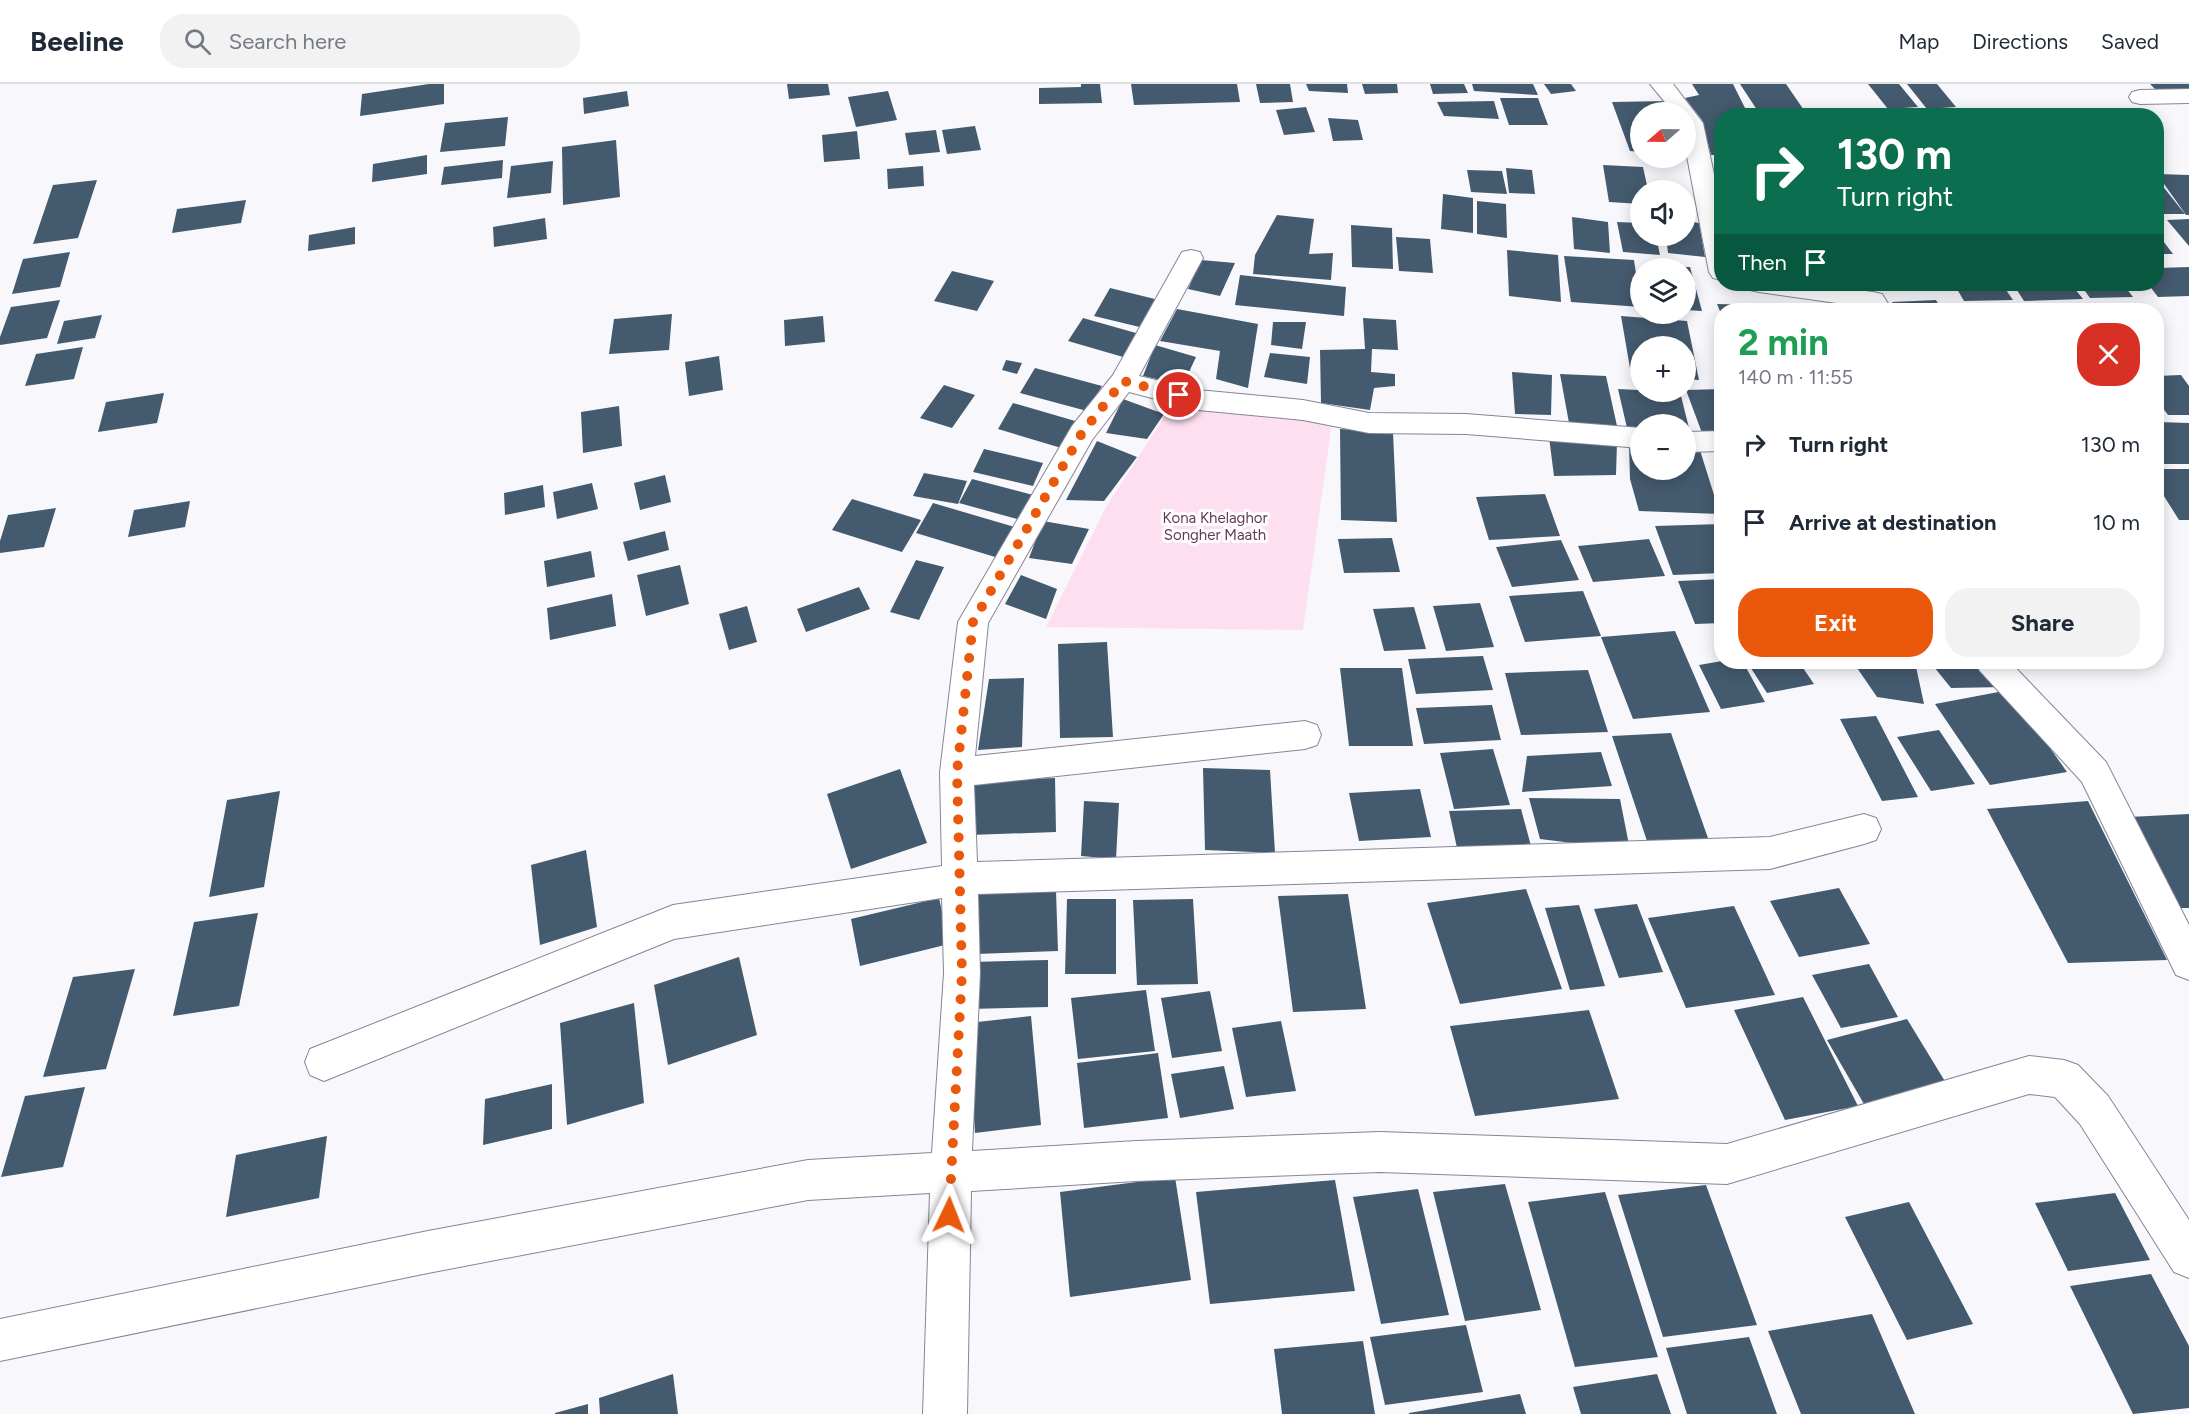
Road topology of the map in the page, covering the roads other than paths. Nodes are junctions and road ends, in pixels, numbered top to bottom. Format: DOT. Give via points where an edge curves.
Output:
graph roads {
  1 [pos="1661,84"];
  2 [pos="2189,96"];
  3 [pos="2140,97"];
  4 [pos="1675,102"];
  5 [pos="1696,143"];
  6 [pos="1714,232"];
  7 [pos="1191,258"];
  8 [pos="1809,291"];
  9 [pos="1875,303"];
  10 [pos="1123,381"];
  11 [pos="1630,437"];
  12 [pos="1714,441"];
  13 [pos="1696,442"];
  14 [pos="1998,669"];
  15 [pos="1305,735"];
  16 [pos="957,772"];
  17 [pos="1864,829"];
  18 [pos="960,879"];
  19 [pos="2189,963"];
  20 [pos="324,1062"];
  21 [pos="951,1171"];
  22 [pos="2189,1257"];
  23 [pos="0,1340"];
  24 [pos="945,1414"];
  1 -- 4 [label="street"];
  2 -- 3 [label="street"];
  5 -- 6 [label="street"];
  7 -- 10 [label="street"];
  8 -- 9 [label="street"];
  10 -- 11 [label="street" via="1198,400 1303,410 1369,423 1466,424"];
  10 -- 16 [label="street" via="1082,433 973,622"];
  12 -- 13 [label="street"];
  14 -- 19 [label="street" via="2094,772"];
  15 -- 16 [label="street"];
  16 -- 18 [label="street"];
  17 -- 18 [label="street" via="1770,853"];
  18 -- 20 [label="street" via="673,922"];
  18 -- 21 [label="street" via="962,973"];
  21 -- 22 [label="street" via="1380,1152 1727,1164 2029,1075 2064,1079 2094,1110"];
  21 -- 23 [label="street" via="808,1179"];
  21 -- 24 [label="street"];
}
